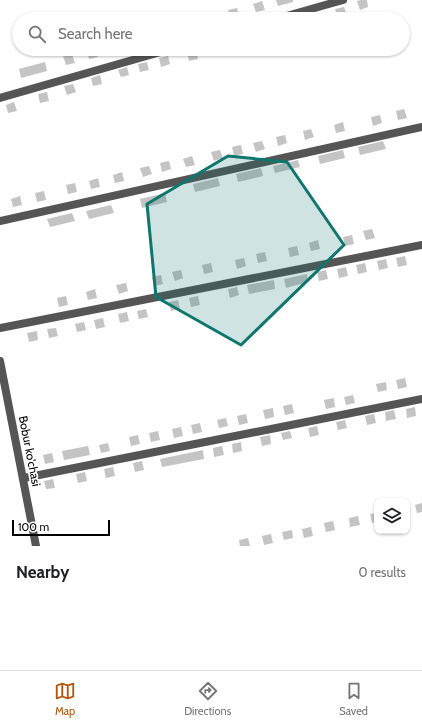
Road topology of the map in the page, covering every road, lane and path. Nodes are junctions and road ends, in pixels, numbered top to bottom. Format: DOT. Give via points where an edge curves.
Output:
graph roads {
  1 [pos="343,0"];
  2 [pos="301,12"];
  3 [pos="147,56"];
  4 [pos="0,98"];
  5 [pos="422,127"];
  6 [pos="0,221"];
  7 [pos="422,245"];
  8 [pos="0,328"];
  9 [pos="0,361"];
  10 [pos="422,399"];
  11 [pos="24,478"];
  12 [pos="36,546"];
  1 -- 2 [label="street"];
  3 -- 4 [label="street"];
  5 -- 6 [label="street"];
  7 -- 8 [label="street"];
  9 -- 11 [label="street, Bobur ko'chasi"];
  10 -- 11 [label="street"];
  11 -- 12 [label="street, Bobur ko'chasi"];
}
